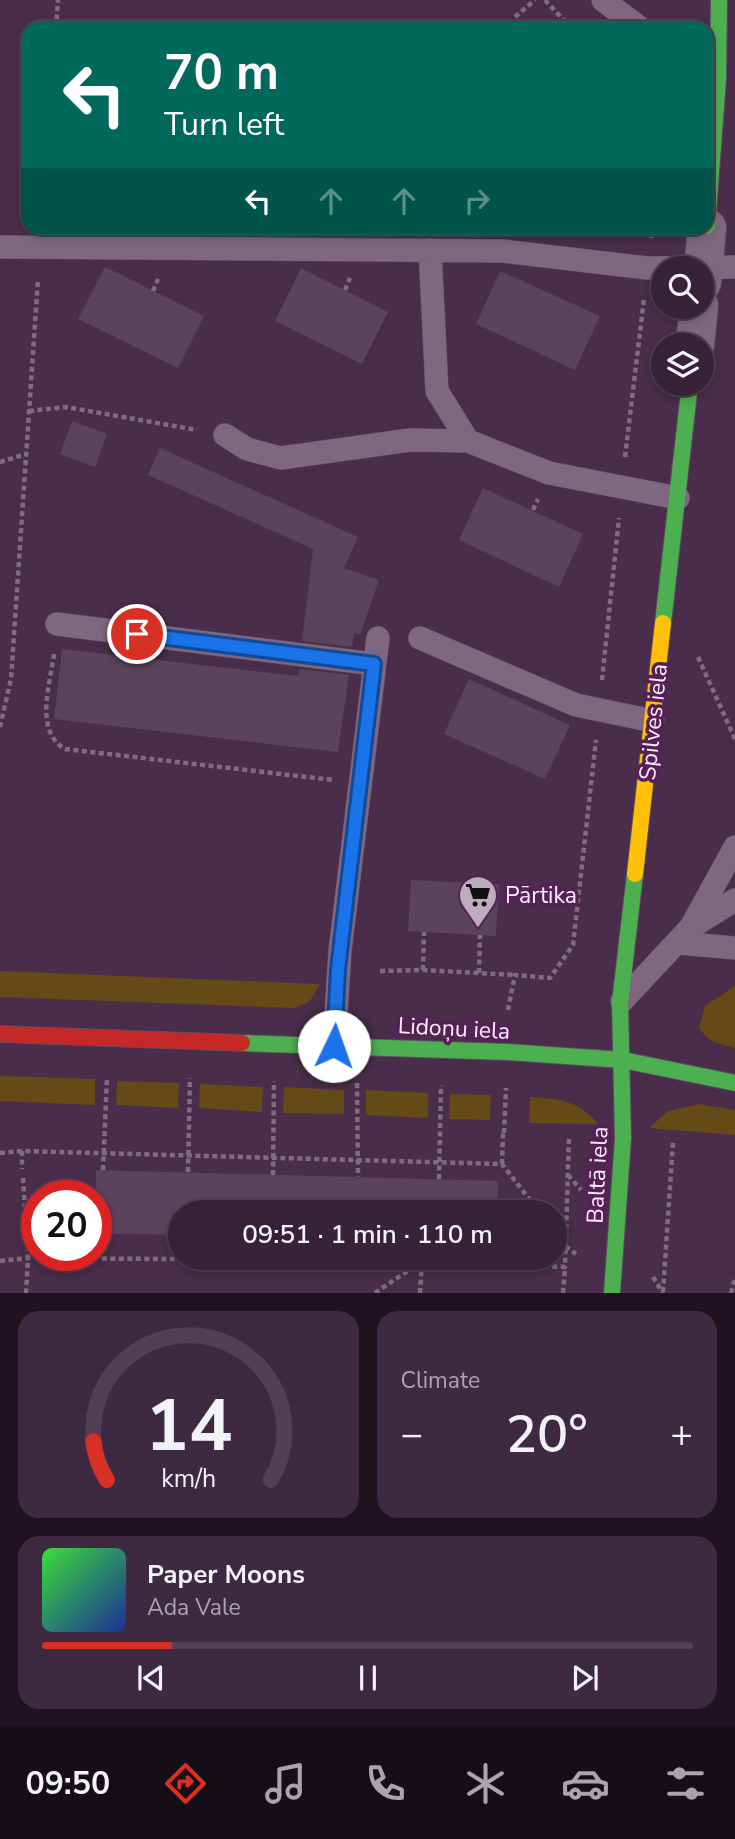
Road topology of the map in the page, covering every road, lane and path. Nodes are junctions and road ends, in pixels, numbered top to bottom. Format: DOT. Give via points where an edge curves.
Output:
graph roads {
  1 [pos="58,0"];
  2 [pos="535,0"];
  3 [pos="545,0"];
  4 [pos="603,0"];
  5 [pos="719,0"];
  6 [pos="515,18"];
  7 [pos="56,21"];
  8 [pos="564,21"];
  9 [pos="631,21"];
  10 [pos="714,62"];
  11 [pos="651,235"];
  12 [pos="708,235"];
  13 [pos="0,247"];
  14 [pos="40,248"];
  15 [pos="430,250"];
  16 [pos="711,256"];
  17 [pos="647,268"];
  18 [pos="651,268"];
  19 [pos="690,396"];
  20 [pos="29,411"];
  21 [pos="225,435"];
  22 [pos="468,441"];
  23 [pos="26,454"];
  24 [pos="0,462"];
  25 [pos="622,486"];
  26 [pos="678,498"];
  27 [pos="57,624"];
  28 [pos="378,638"];
  29 [pos="420,638"];
  30 [pos="374,664"];
  31 [pos="599,709"];
  32 [pos="653,721"];
  33 [pos="0,727"];
  34 [pos="361,783"];
  35 [pos="735,847"];
  36 [pos="735,900"];
  37 [pos="424,932"];
  38 [pos="480,935"];
  39 [pos="685,935"];
  40 [pos="735,948"];
  41 [pos="422,970"];
  42 [pos="380,971"];
  43 [pos="479,973"];
  44 [pos="515,975"];
  45 [pos="620,1003"];
  46 [pos="508,1010"];
  47 [pos="0,1034"];
  48 [pos="109,1037"];
  49 [pos="191,1040"];
  50 [pos="275,1043"];
  51 [pos="334,1046"];
  52 [pos="359,1046"];
  53 [pos="443,1050"];
  54 [pos="623,1060"];
  55 [pos="735,1083"];
  56 [pos="506,1096"];
  57 [pos="569,1136"];
  58 [pos="673,1142"];
  59 [pos="22,1151"];
  60 [pos="105,1152"];
  61 [pos="0,1153"];
  62 [pos="188,1155"];
  63 [pos="272,1157"];
  64 [pos="356,1159"];
  65 [pos="438,1162"];
  66 [pos="502,1164"];
  67 [pos="22,1169"];
  68 [pos="103,1170"];
  69 [pos="188,1172"];
  70 [pos="273,1175"];
  71 [pos="358,1177"];
  72 [pos="439,1179"];
  73 [pos="530,1200"];
  74 [pos="567,1200"];
  75 [pos="21,1259"];
  76 [pos="112,1259"];
  77 [pos="168,1259"];
  78 [pos="0,1261"];
  79 [pos="409,1270"];
  80 [pos="421,1270"];
  81 [pos="565,1270"];
  82 [pos="27,1271"];
  83 [pos="735,1278"];
  84 [pos="26,1293"];
  85 [pos="375,1293"];
  86 [pos="420,1293"];
  87 [pos="562,1293"];
  88 [pos="612,1293"];
  89 [pos="663,1293"];
  90 [pos="731,1293"];
  1 -- 7 [label="path"];
  2 -- 6 [label="path"];
  3 -- 8 [label="path"];
  4 -- 9 [label="lane"];
  5 -- 10 [label="street"];
  11 -- 17 [label="path"];
  12 -- 16 [label="street"];
  13 -- 14 [label="lane"];
  14 -- 15 [label="lane"];
  14 -- 20 [label="path"];
  15 -- 17 [label="lane" via="503,251"];
  15 -- 22 [label="lane" via="437,391"];
  17 -- 18 [label="lane"];
  17 -- 25 [label="path"];
  19 -- 26 [label="street, Spilves iela"];
  20 -- 21 [label="path" via="66,407"];
  20 -- 23 [label="path"];
  21 -- 22 [label="lane" via="247,449 281,458 410,440"];
  22 -- 25 [label="lane" via="549,473"];
  23 -- 24 [label="path"];
  23 -- 33 [label="path" via="11,679"];
  25 -- 26 [label="lane"];
  25 -- 31 [label="path"];
  26 -- 32 [label="street, Spilves iela"];
  27 -- 30 [label="lane"];
  27 -- 34 [label="path" via="46,718 53,741 65,749"];
  28 -- 30 [label="lane"];
  29 -- 31 [label="lane" via="576,705"];
  30 -- 34 [label="lane"];
  31 -- 32 [label="lane"];
  31 -- 44 [label="path" via="573,945 550,978"];
  32 -- 45 [label="street, Spilves iela"];
  34 -- 51 [label="lane" via="338,969"];
  35 -- 39 [label="lane"];
  36 -- 39 [label="lane"];
  37 -- 41 [label="path"];
  38 -- 43 [label="path"];
  39 -- 40 [label="lane"];
  39 -- 45 [label="lane"];
  41 -- 42 [label="path"];
  41 -- 43 [label="path"];
  43 -- 44 [label="path"];
  44 -- 46 [label="path"];
  45 -- 54 [label="street, Spilves iela"];
  47 -- 48 [label="street, Lidoņu iela"];
  48 -- 49 [label="street, Lidoņu iela"];
  48 -- 60 [label="path"];
  49 -- 50 [label="street, Lidoņu iela"];
  49 -- 62 [label="path"];
  50 -- 51 [label="street, Lidoņu iela"];
  50 -- 63 [label="path"];
  51 -- 52 [label="street, Lidoņu iela"];
  52 -- 53 [label="street, Lidoņu iela"];
  52 -- 64 [label="path"];
  53 -- 54 [label="street, Lidoņu iela"];
  53 -- 65 [label="path"];
  54 -- 55 [label="street, Lidoņu iela"];
  54 -- 88 [label="street, Baltā iela" via="623,1139"];
  56 -- 66 [label="path"];
  57 -- 74 [label="path"];
  58 -- 89 [label="path"];
  59 -- 60 [label="path"];
  59 -- 61 [label="path"];
  59 -- 67 [label="path"];
  60 -- 62 [label="path"];
  60 -- 68 [label="path"];
  62 -- 63 [label="path"];
  62 -- 69 [label="path"];
  63 -- 64 [label="path"];
  63 -- 70 [label="path"];
  64 -- 65 [label="path"];
  64 -- 71 [label="path"];
  65 -- 66 [label="path"];
  65 -- 72 [label="path"];
  66 -- 73 [label="path"];
  75 -- 78 [label="path"];
  76 -- 77 [label="path"];
  79 -- 85 [label="path"];
  80 -- 86 [label="path"];
  81 -- 87 [label="path"];
  82 -- 84 [label="path"];
  83 -- 90 [label="path"];
}
